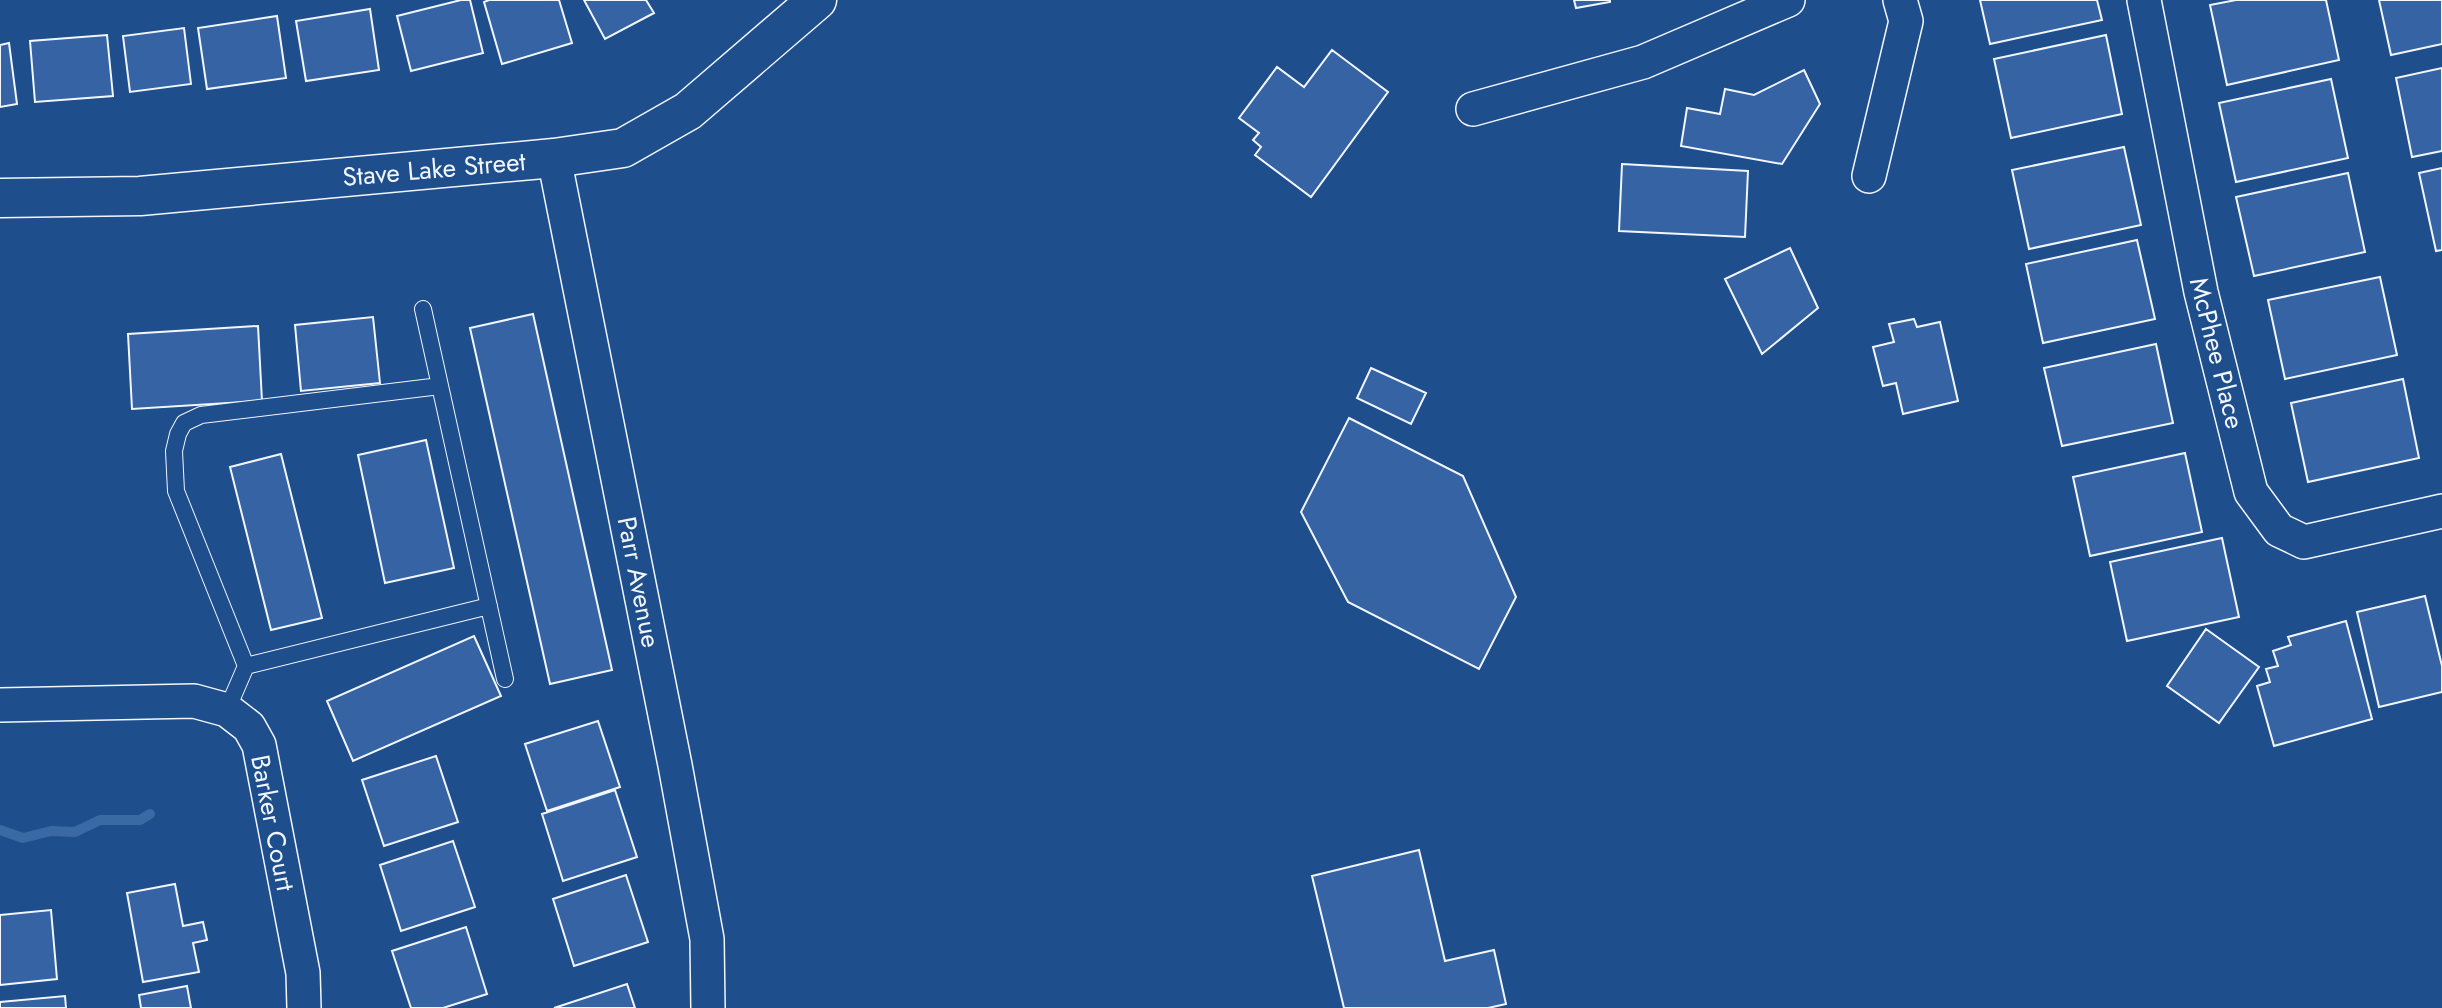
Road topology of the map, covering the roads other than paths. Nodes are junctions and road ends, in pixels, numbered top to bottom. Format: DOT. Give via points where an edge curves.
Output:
graph roads {
  1 [pos="817,0"];
  2 [pos="1788,0"];
  3 [pos="1900,0"];
  4 [pos="2144,0"];
  5 [pos="1473,109"];
  6 [pos="554,158"];
  7 [pos="1869,176"];
  8 [pos="0,198"];
  9 [pos="423,309"];
  10 [pos="440,386"];
  11 [pos="2442,511"];
  12 [pos="489,606"];
  13 [pos="246,666"];
  14 [pos="505,679"];
  15 [pos="0,705"];
  16 [pos="226,710"];
  17 [pos="304,1008"];
  18 [pos="708,1008"];
  1 -- 6 [label="main road, Stave Lake Street" via="688,111 624,148"];
  2 -- 5 [label="street" via="1643,62"];
  3 -- 7 [label="street" via="1906,21"];
  4 -- 11 [label="street, McPhee Place" via="2202,292 2251,492 2279,530 2304,542"];
  6 -- 8 [label="main road, Stave Lake Street" via="140,196"];
  6 -- 18 [label="street, Parr Avenue" via="695,872 707,939"];
  9 -- 10 [label="lane"];
  10 -- 12 [label="lane"];
  10 -- 13 [label="lane" via="201,415 184,423 174,451 176,491"];
  12 -- 13 [label="lane"];
  12 -- 14 [label="lane"];
  13 -- 16 [label="lane"];
  15 -- 16 [label="street, Barker Court" via="194,701"];
  16 -- 17 [label="street, Barker Court" via="248,726 259,745 303,973"];
}
